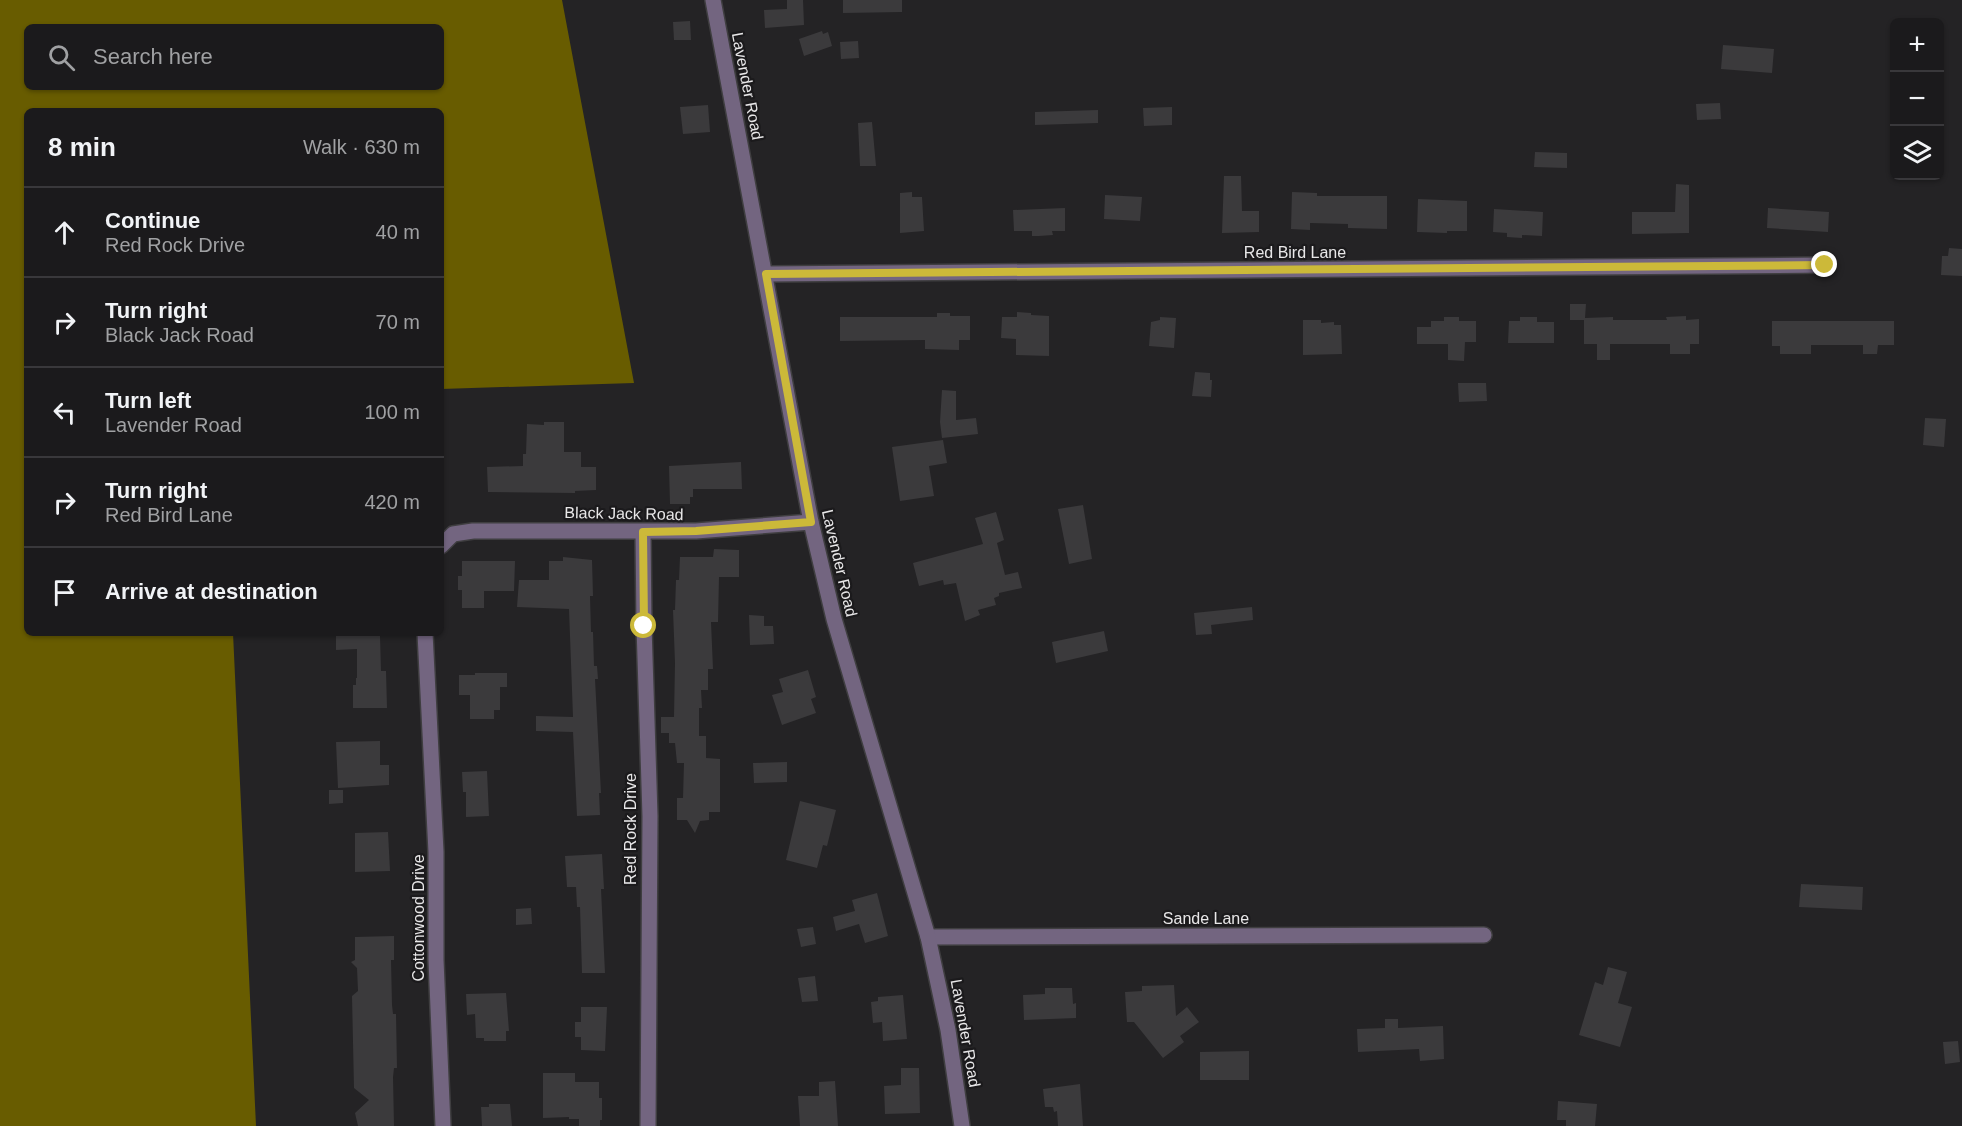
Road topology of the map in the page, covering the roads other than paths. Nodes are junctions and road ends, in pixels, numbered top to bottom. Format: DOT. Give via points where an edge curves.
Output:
graph roads {
  1 [pos="713,0"];
  2 [pos="1825,265"];
  3 [pos="766,274"];
  4 [pos="811,522"];
  5 [pos="643,532"];
  6 [pos="444,543"];
  7 [pos="425,636"];
  8 [pos="1484,935"];
  9 [pos="928,937"];
  10 [pos="443,1126"];
  11 [pos="648,1126"];
  12 [pos="962,1126"];
  1 -- 3 [label="street, Lavender Road"];
  2 -- 3 [label="street, Red Bird Lane"];
  3 -- 4 [label="street, Lavender Road"];
  4 -- 5 [label="street, Black Jack Road"];
  4 -- 9 [label="street, Lavender Road" via="834,619"];
  5 -- 6 [label="street, Black Jack Road" via="473,531 453,534"];
  5 -- 11 [label="street, Red Rock Drive" via="650,816"];
  7 -- 10 [label="street, Cottonwood Drive"];
  8 -- 9 [label="street, Sande Lane"];
  9 -- 12 [label="street, Lavender Road" via="948,1030"];
}
